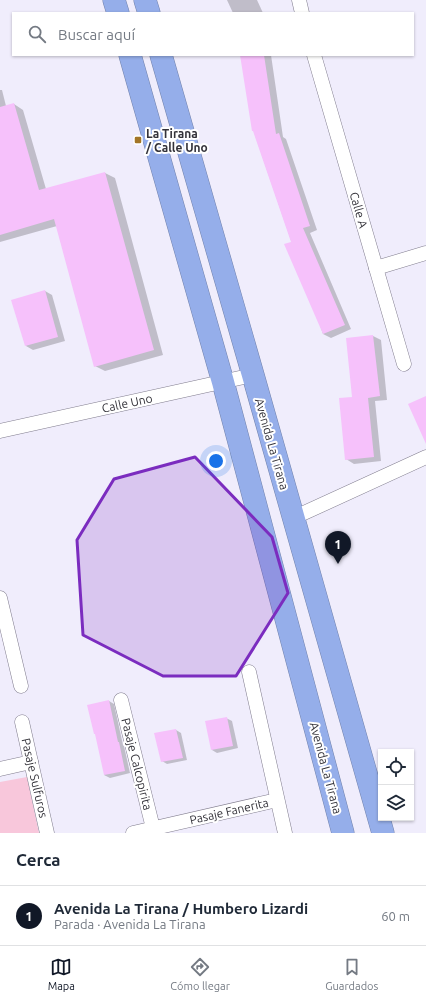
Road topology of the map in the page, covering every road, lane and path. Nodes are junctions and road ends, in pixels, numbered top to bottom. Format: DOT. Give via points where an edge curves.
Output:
graph roads {
  1 [pos="114,0"];
  2 [pos="145,0"];
  3 [pos="299,0"];
  4 [pos="118,12"];
  5 [pos="149,12"];
  6 [pos="302,12"];
  7 [pos="130,56"];
  8 [pos="161,56"];
  9 [pos="314,56"];
  10 [pos="426,254"];
  11 [pos="376,268"];
  12 [pos="404,364"];
  13 [pos="253,375"];
  14 [pos="223,382"];
  15 [pos="0,431"];
  16 [pos="426,457"];
  17 [pos="293,518"];
  18 [pos="0,598"];
  19 [pos="249,672"];
  20 [pos="22,686"];
  21 [pos="121,700"];
  22 [pos="22,722"];
  23 [pos="31,762"];
  24 [pos="0,769"];
  25 [pos="277,800"];
  26 [pos="153,828"];
  27 [pos="47,833"];
  28 [pos="134,833"];
  29 [pos="285,833"];
  30 [pos="343,833"];
  31 [pos="383,833"];
  1 -- 4 [label="highway"];
  2 -- 5 [label="highway"];
  3 -- 6 [label="street"];
  7 -- 14 [label="highway, Avenida La Tirana"];
  8 -- 13 [label="highway, Avenida La Tirana"];
  9 -- 11 [label="street, Calle A"];
  10 -- 11 [label="street"];
  11 -- 12 [label="street, Calle A"];
  13 -- 14 [label="street, Calle Uno"];
  13 -- 17 [label="highway, Avenida La Tirana"];
  14 -- 15 [label="street, Calle Uno"];
  14 -- 30 [label="highway, Avenida La Tirana"];
  16 -- 17 [label="street"];
  17 -- 31 [label="highway, Avenida La Tirana"];
  18 -- 20 [label="street"];
  19 -- 25 [label="street"];
  21 -- 26 [label="street, Pasaje Calcopirita"];
  22 -- 23 [label="street, Pasaje Sulfuros"];
  23 -- 24 [label="street"];
  23 -- 27 [label="street, Pasaje Sulfuros"];
  25 -- 26 [label="street, Pasaje Fanerita"];
  25 -- 29 [label="street"];
  26 -- 28 [label="street, Pasaje Fanerita"];
}
